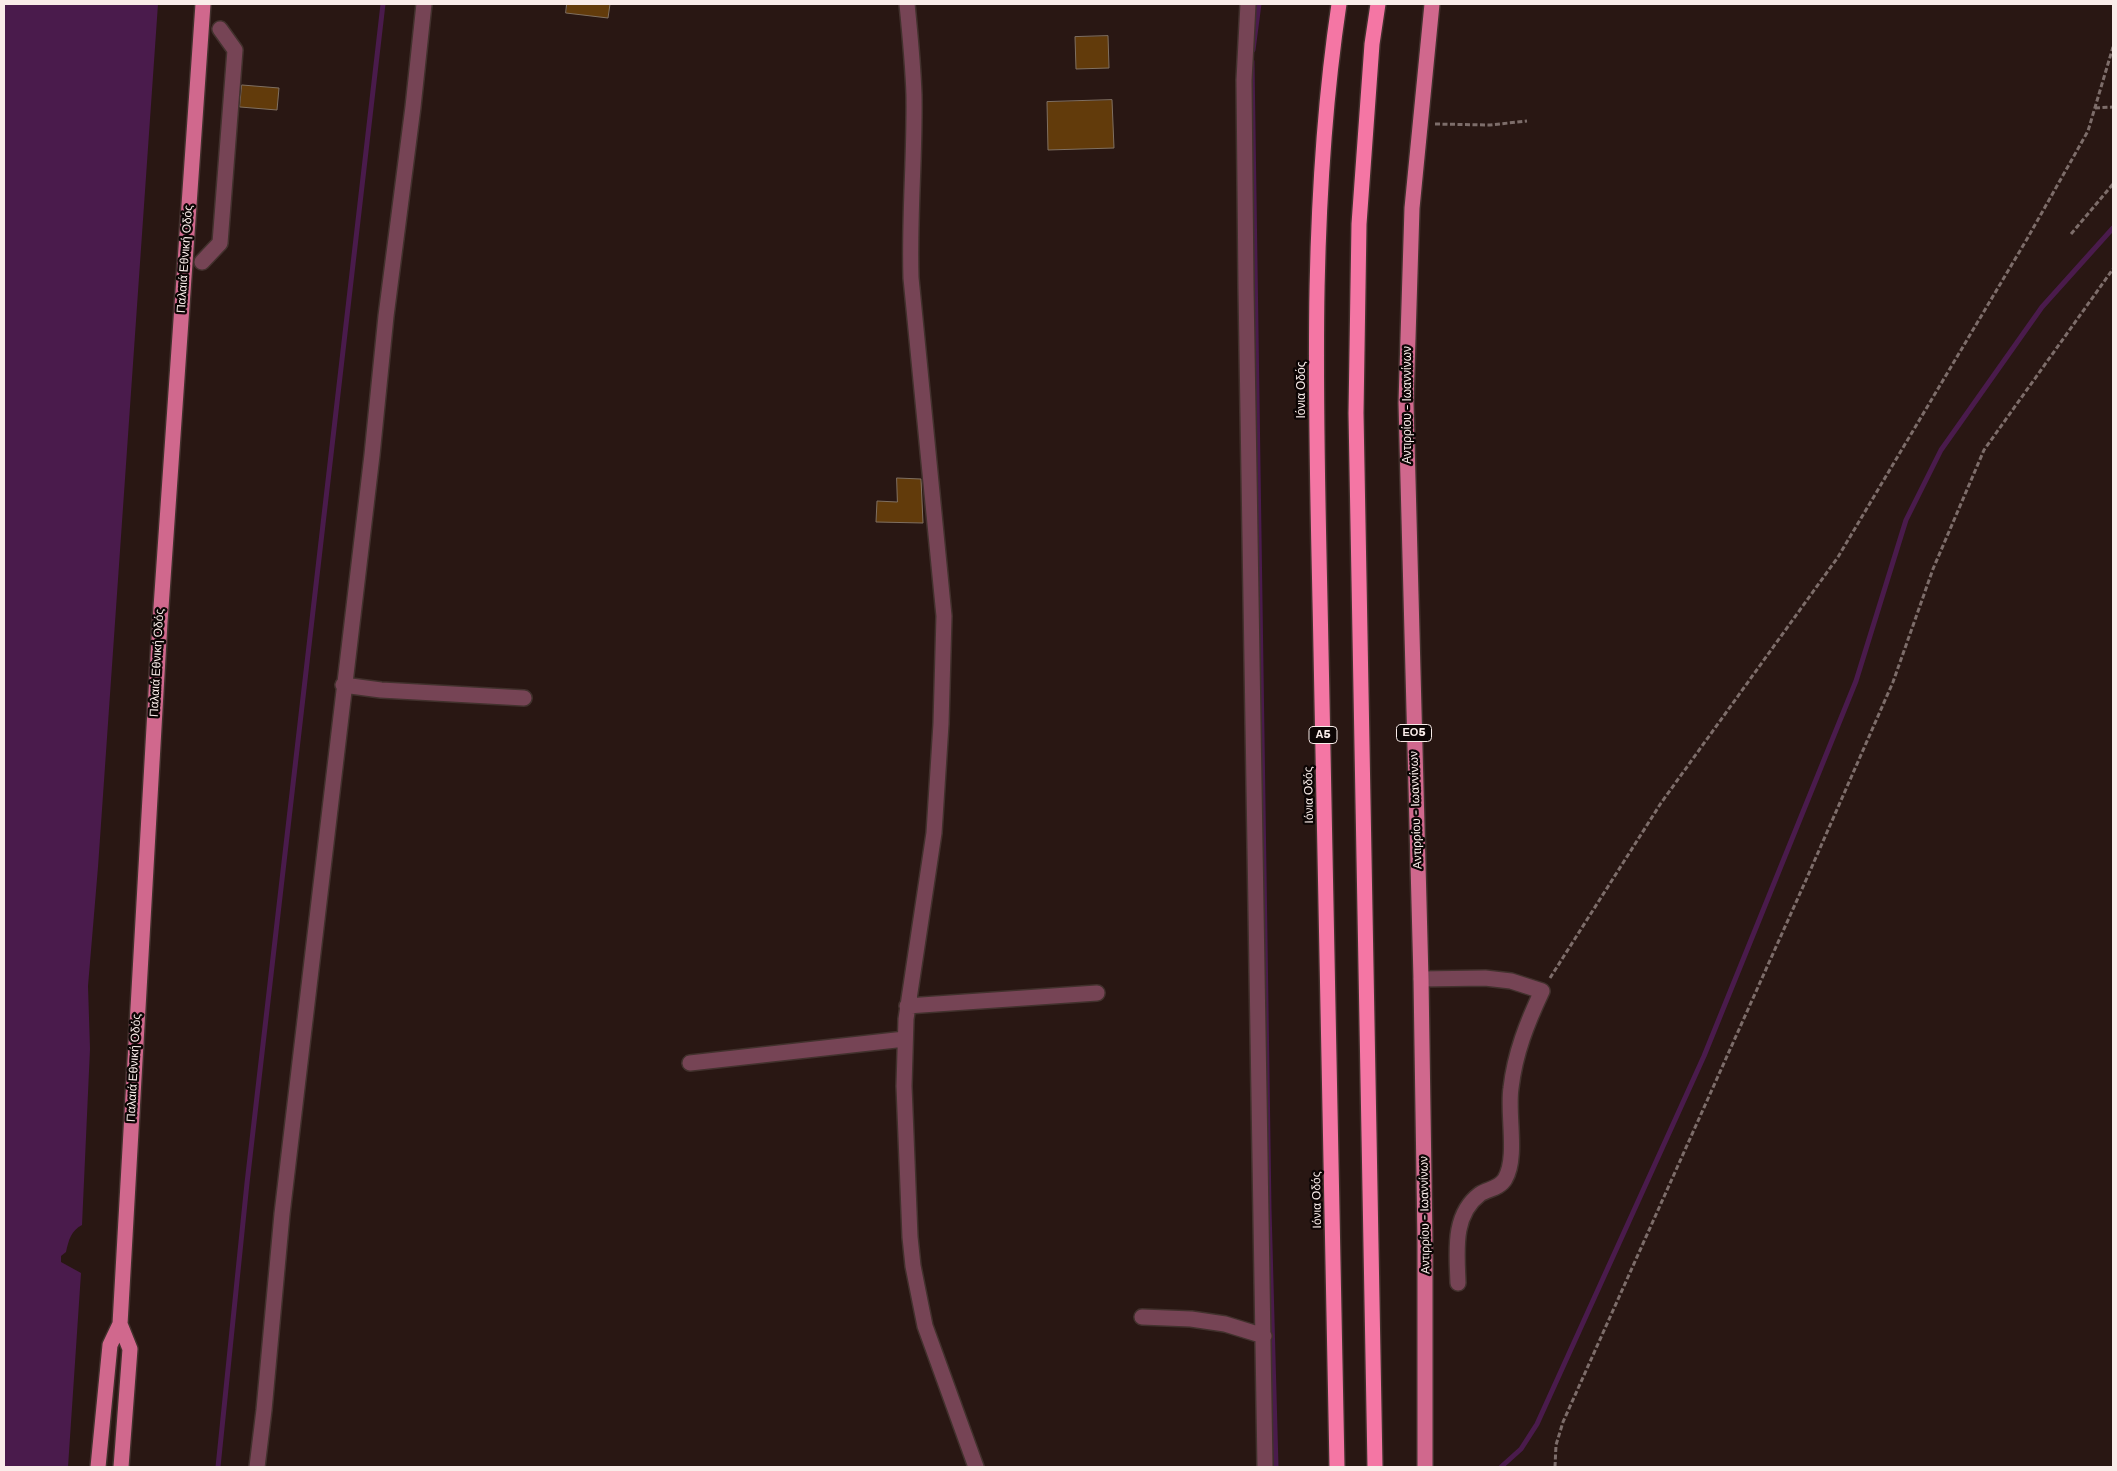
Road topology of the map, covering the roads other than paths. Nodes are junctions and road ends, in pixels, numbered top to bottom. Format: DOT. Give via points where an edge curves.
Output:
graph roads {
  1 [pos="203,4"];
  2 [pos="424,4"];
  3 [pos="908,4"];
  4 [pos="1248,4"];
  5 [pos="1339,4"];
  6 [pos="1378,4"];
  7 [pos="1432,4"];
  8 [pos="220,29"];
  9 [pos="202,262"];
  10 [pos="343,685"];
  11 [pos="524,698"];
  12 [pos="1421,979"];
  13 [pos="1096,993"];
  14 [pos="907,1006"];
  15 [pos="904,1039"];
  16 [pos="690,1063"];
  17 [pos="1458,1283"];
  18 [pos="1142,1317"];
  19 [pos="120,1324"];
  20 [pos="1264,1336"];
  21 [pos="98,1467"];
  22 [pos="121,1467"];
  23 [pos="257,1467"];
  24 [pos="976,1467"];
  25 [pos="1265,1467"];
  26 [pos="1337,1467"];
  27 [pos="1375,1467"];
  28 [pos="1425,1467"];
  1 -- 19 [label="main road, Παλαιά Εθνική Οδός" via="160,622"];
  2 -- 10 [label="street"];
  3 -- 14 [label="street" via="914,94 909,236 911,278 944,616 934,833"];
  4 -- 20 [label="street" via="1244,80 1245,258"];
  5 -- 26 [label="highway, Ιόνια Οδός / Α5" via="1320,220 1317,410"];
  6 -- 27 [label="highway" via="1372,44 1359,224 1356,413"];
  7 -- 12 [label="main road, Αντιρρίου - Ιωαννίνων / ΕΟ5" via="1412,208 1406,403"];
  8 -- 9 [label="street" via="235,50 220,243"];
  10 -- 11 [label="street"];
  10 -- 23 [label="street" via="282,1214"];
  12 -- 17 [label="street" via="1485,978 1512,981 1542,991 1527,1022 1515,1059 1509,1116 1510,1162 1505,1179 1468,1205 1460,1223"];
  12 -- 28 [label="main road, Αντιρρίου - Ιωαννίνων / ΕΟ5"];
  13 -- 14 [label="street"];
  14 -- 15 [label="street"];
  15 -- 16 [label="street"];
  15 -- 24 [label="street" via="913,1266 925,1326"];
  18 -- 20 [label="street" via="1225,1324"];
  19 -- 21 [label="main road, Παλαιά Εθνική Οδός" via="110,1345"];
  19 -- 22 [label="main road, Παλαιά Εθνική Οδός" via="130,1349"];
  20 -- 25 [label="street"];
}
